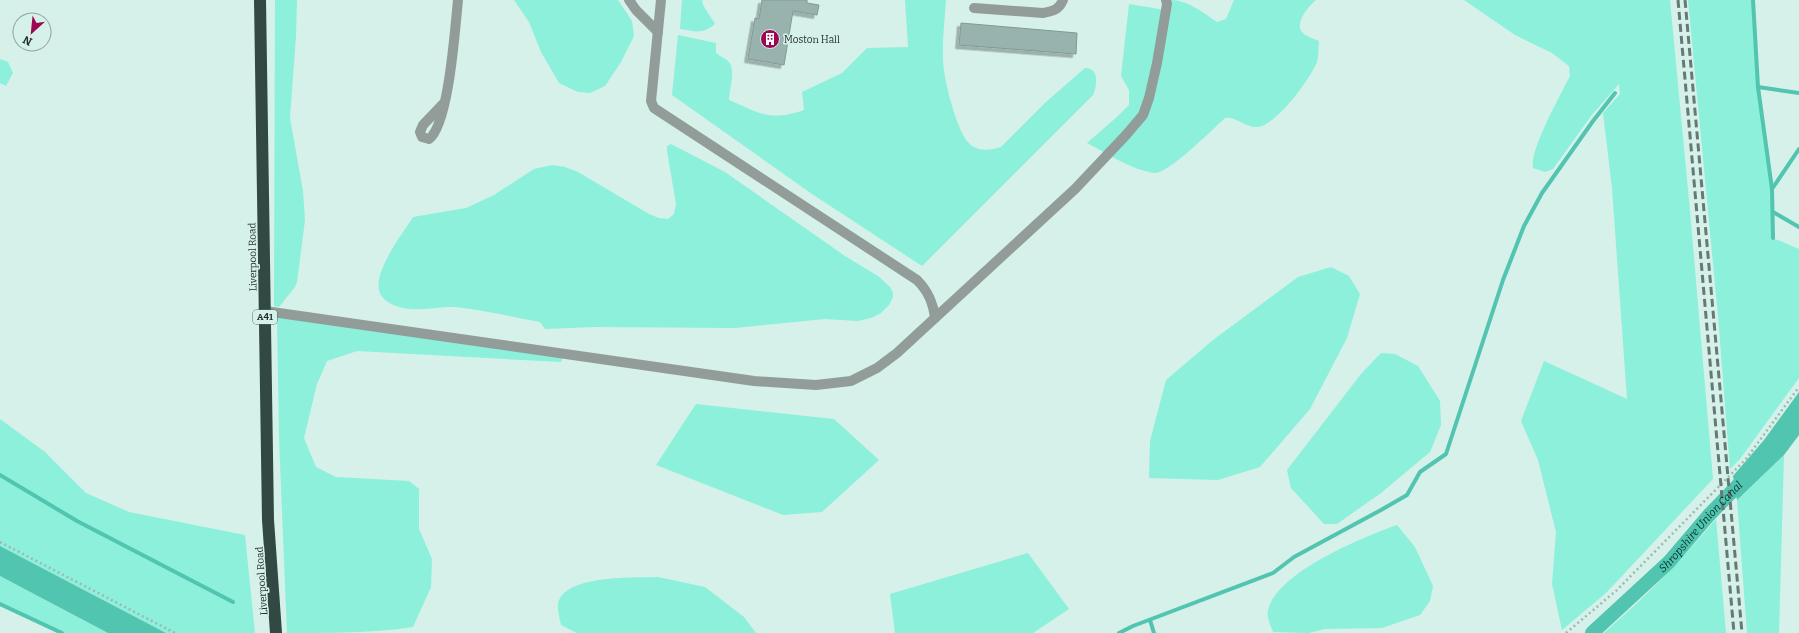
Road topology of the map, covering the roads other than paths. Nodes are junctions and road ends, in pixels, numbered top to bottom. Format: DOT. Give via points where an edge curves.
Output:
graph roads {
  1 [pos="260,0"];
  2 [pos="458,0"];
  3 [pos="629,0"];
  4 [pos="661,0"];
  5 [pos="1063,0"];
  6 [pos="1166,0"];
  7 [pos="974,8"];
  8 [pos="658,32"];
  9 [pos="444,103"];
  10 [pos="265,310"];
  11 [pos="935,318"];
  12 [pos="276,633"];
  1 -- 10 [label="highway, Liverpool Road / A41"];
  2 -- 9 [label="lane"];
  3 -- 8 [label="lane"];
  4 -- 8 [label="lane"];
  5 -- 7 [label="lane" via="1054,11 1043,13"];
  6 -- 11 [label="lane" via="1157,63 1143,115 1126,136 1074,188"];
  8 -- 11 [label="lane" via="651,101 654,108 917,280 927,290"];
  10 -- 11 [label="lane" via="754,382 816,385 851,381 877,368"];
  10 -- 12 [label="highway, Liverpool Road / A41" via="268,520"];
}
